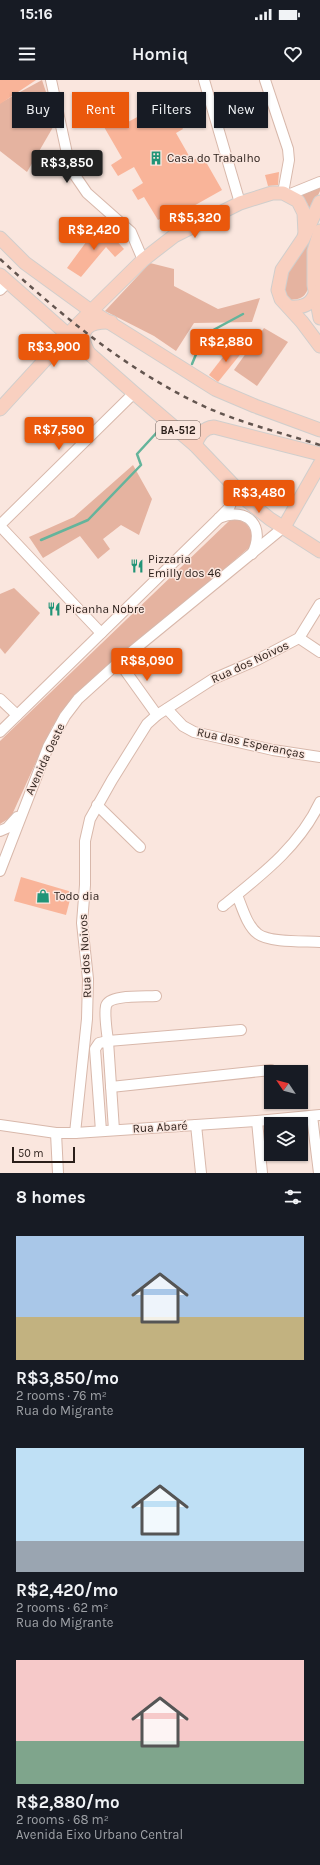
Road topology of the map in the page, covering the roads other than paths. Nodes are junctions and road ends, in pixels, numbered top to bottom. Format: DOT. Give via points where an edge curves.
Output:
graph roads {
  1 [pos="51,80"];
  2 [pos="204,80"];
  3 [pos="265,80"];
  4 [pos="320,182"];
  5 [pos="285,194"];
  6 [pos="320,202"];
  7 [pos="240,204"];
  8 [pos="320,231"];
  9 [pos="305,234"];
  10 [pos="0,238"];
  11 [pos="143,260"];
  12 [pos="2,283"];
  13 [pos="316,292"];
  14 [pos="290,307"];
  15 [pos="92,311"];
  16 [pos="320,318"];
  17 [pos="110,322"];
  18 [pos="68,335"];
  19 [pos="320,346"];
  20 [pos="88,352"];
  21 [pos="134,393"];
  22 [pos="0,409"];
  23 [pos="320,430"];
  24 [pos="195,445"];
  25 [pos="320,454"];
  26 [pos="320,464"];
  27 [pos="237,488"];
  28 [pos="218,519"];
  29 [pos="0,526"];
  30 [pos="284,527"];
  31 [pos="320,551"];
  32 [pos="251,555"];
  33 [pos="320,604"];
  34 [pos="101,633"];
  35 [pos="299,638"];
  36 [pos="320,652"];
  37 [pos="119,662"];
  38 [pos="0,699"];
  39 [pos="167,709"];
  40 [pos="17,715"];
  41 [pos="156,715"];
  42 [pos="0,732"];
  43 [pos="320,757"];
  44 [pos="320,802"];
  45 [pos="97,805"];
  46 [pos="22,810"];
  47 [pos="0,831"];
  48 [pos="140,847"];
  49 [pos="0,871"];
  50 [pos="237,895"];
  51 [pos="223,906"];
  52 [pos="320,942"];
  53 [pos="156,996"];
  54 [pos="241,1030"];
  55 [pos="108,1041"];
  56 [pos="264,1071"];
  57 [pos="111,1087"];
  58 [pos="316,1115"];
  59 [pos="257,1121"];
  60 [pos="0,1125"];
  61 [pos="196,1125"];
  62 [pos="114,1130"];
  63 [pos="100,1131"];
  64 [pos="56,1133"];
  65 [pos="75,1133"];
  66 [pos="58,1173"];
  67 [pos="201,1173"];
  68 [pos="262,1173"];
  69 [pos="319,1173"];
  1 -- 11 [label="street" via="68,158 74,174 87,193 131,232"];
  2 -- 7 [label="street"];
  3 -- 5 [label="street" via="288,149"];
  4 -- 5 [label="street"];
  5 -- 7 [label="main road" via="272,193"];
  5 -- 9 [label="main road" via="302,206"];
  6 -- 9 [label="main road"];
  7 -- 11 [label="main road" via="174,236"];
  8 -- 13 [label="main road" via="314,251"];
  9 -- 14 [label="main road" via="282,270 279,280 280,296"];
  10 -- 15 [label="main road" via="25,263"];
  11 -- 15 [label="main road"];
  12 -- 18 [label="main road, BA-512"];
  13 -- 14 [label="main road" via="312,301 305,306"];
  13 -- 16 [label="main road"];
  14 -- 19 [label="main road"];
  15 -- 17 [label="main road"];
  15 -- 18 [label="main road"];
  17 -- 20 [label="main road" via="89,325 84,332 83,342"];
  17 -- 23 [label="main road" via="215,389"];
  18 -- 20 [label="main road, BA-512"];
  18 -- 22 [label="main road"];
  20 -- 21 [label="main road, BA-512"];
  21 -- 24 [label="main road, BA-512"];
  21 -- 29 [label="street"];
  24 -- 25 [label="main road" via="201,433 214,428"];
  24 -- 27 [label="main road, BA-512"];
  26 -- 30 [label="main road"];
  27 -- 28 [label="street" via="228,508"];
  27 -- 30 [label="main road, BA-512" via="245,499 269,519"];
  28 -- 32 [label="street" via="237,514 250,520 258,537"];
  28 -- 34 [label="street"];
  29 -- 34 [label="street"];
  30 -- 31 [label="main road"];
  30 -- 32 [label="street, Avenida Oeste"];
  32 -- 37 [label="street, Avenida Oeste"];
  33 -- 35 [label="street, Rua dos Noivos"];
  34 -- 40 [label="street"];
  35 -- 36 [label="street"];
  35 -- 39 [label="street, Rua dos Noivos" via="213,679"];
  37 -- 41 [label="street"];
  37 -- 46 [label="street, Avenida Oeste" via="78,699 65,716 48,748"];
  38 -- 40 [label="street"];
  39 -- 41 [label="street, Rua dos Noivos"];
  39 -- 43 [label="street, Rua das Esperanças" via="183,726 194,732 273,750"];
  40 -- 42 [label="street"];
  41 -- 45 [label="street, Rua dos Noivos" via="139,734"];
  44 -- 50 [label="street" via="302,834 265,872"];
  45 -- 48 [label="street"];
  45 -- 65 [label="street, Rua dos Noivos" via="90,819 85,841 82,923 88,979 87,1019"];
  46 -- 47 [label="street" via="7,828"];
  46 -- 49 [label="street, Avenida Oeste"];
  50 -- 51 [label="street"];
  50 -- 52 [label="street" via="252,927 260,935"];
  53 -- 55 [label="street" via="116,998 109,1001 106,1006"];
  54 -- 55 [label="street"];
  55 -- 57 [label="street"];
  55 -- 63 [label="street" via="99,1043 95,1049"];
  56 -- 57 [label="street"];
  57 -- 62 [label="street"];
  58 -- 59 [label="street, Rua Abaré"];
  58 -- 69 [label="street"];
  59 -- 61 [label="street, Rua Abaré"];
  59 -- 68 [label="street"];
  60 -- 64 [label="street, Rua Abaré"];
  61 -- 62 [label="street, Rua Abaré"];
  61 -- 67 [label="street"];
  62 -- 63 [label="street, Rua Abaré"];
  63 -- 65 [label="street, Rua Abaré"];
  64 -- 65 [label="street, Rua Abaré"];
  64 -- 66 [label="street"];
}
